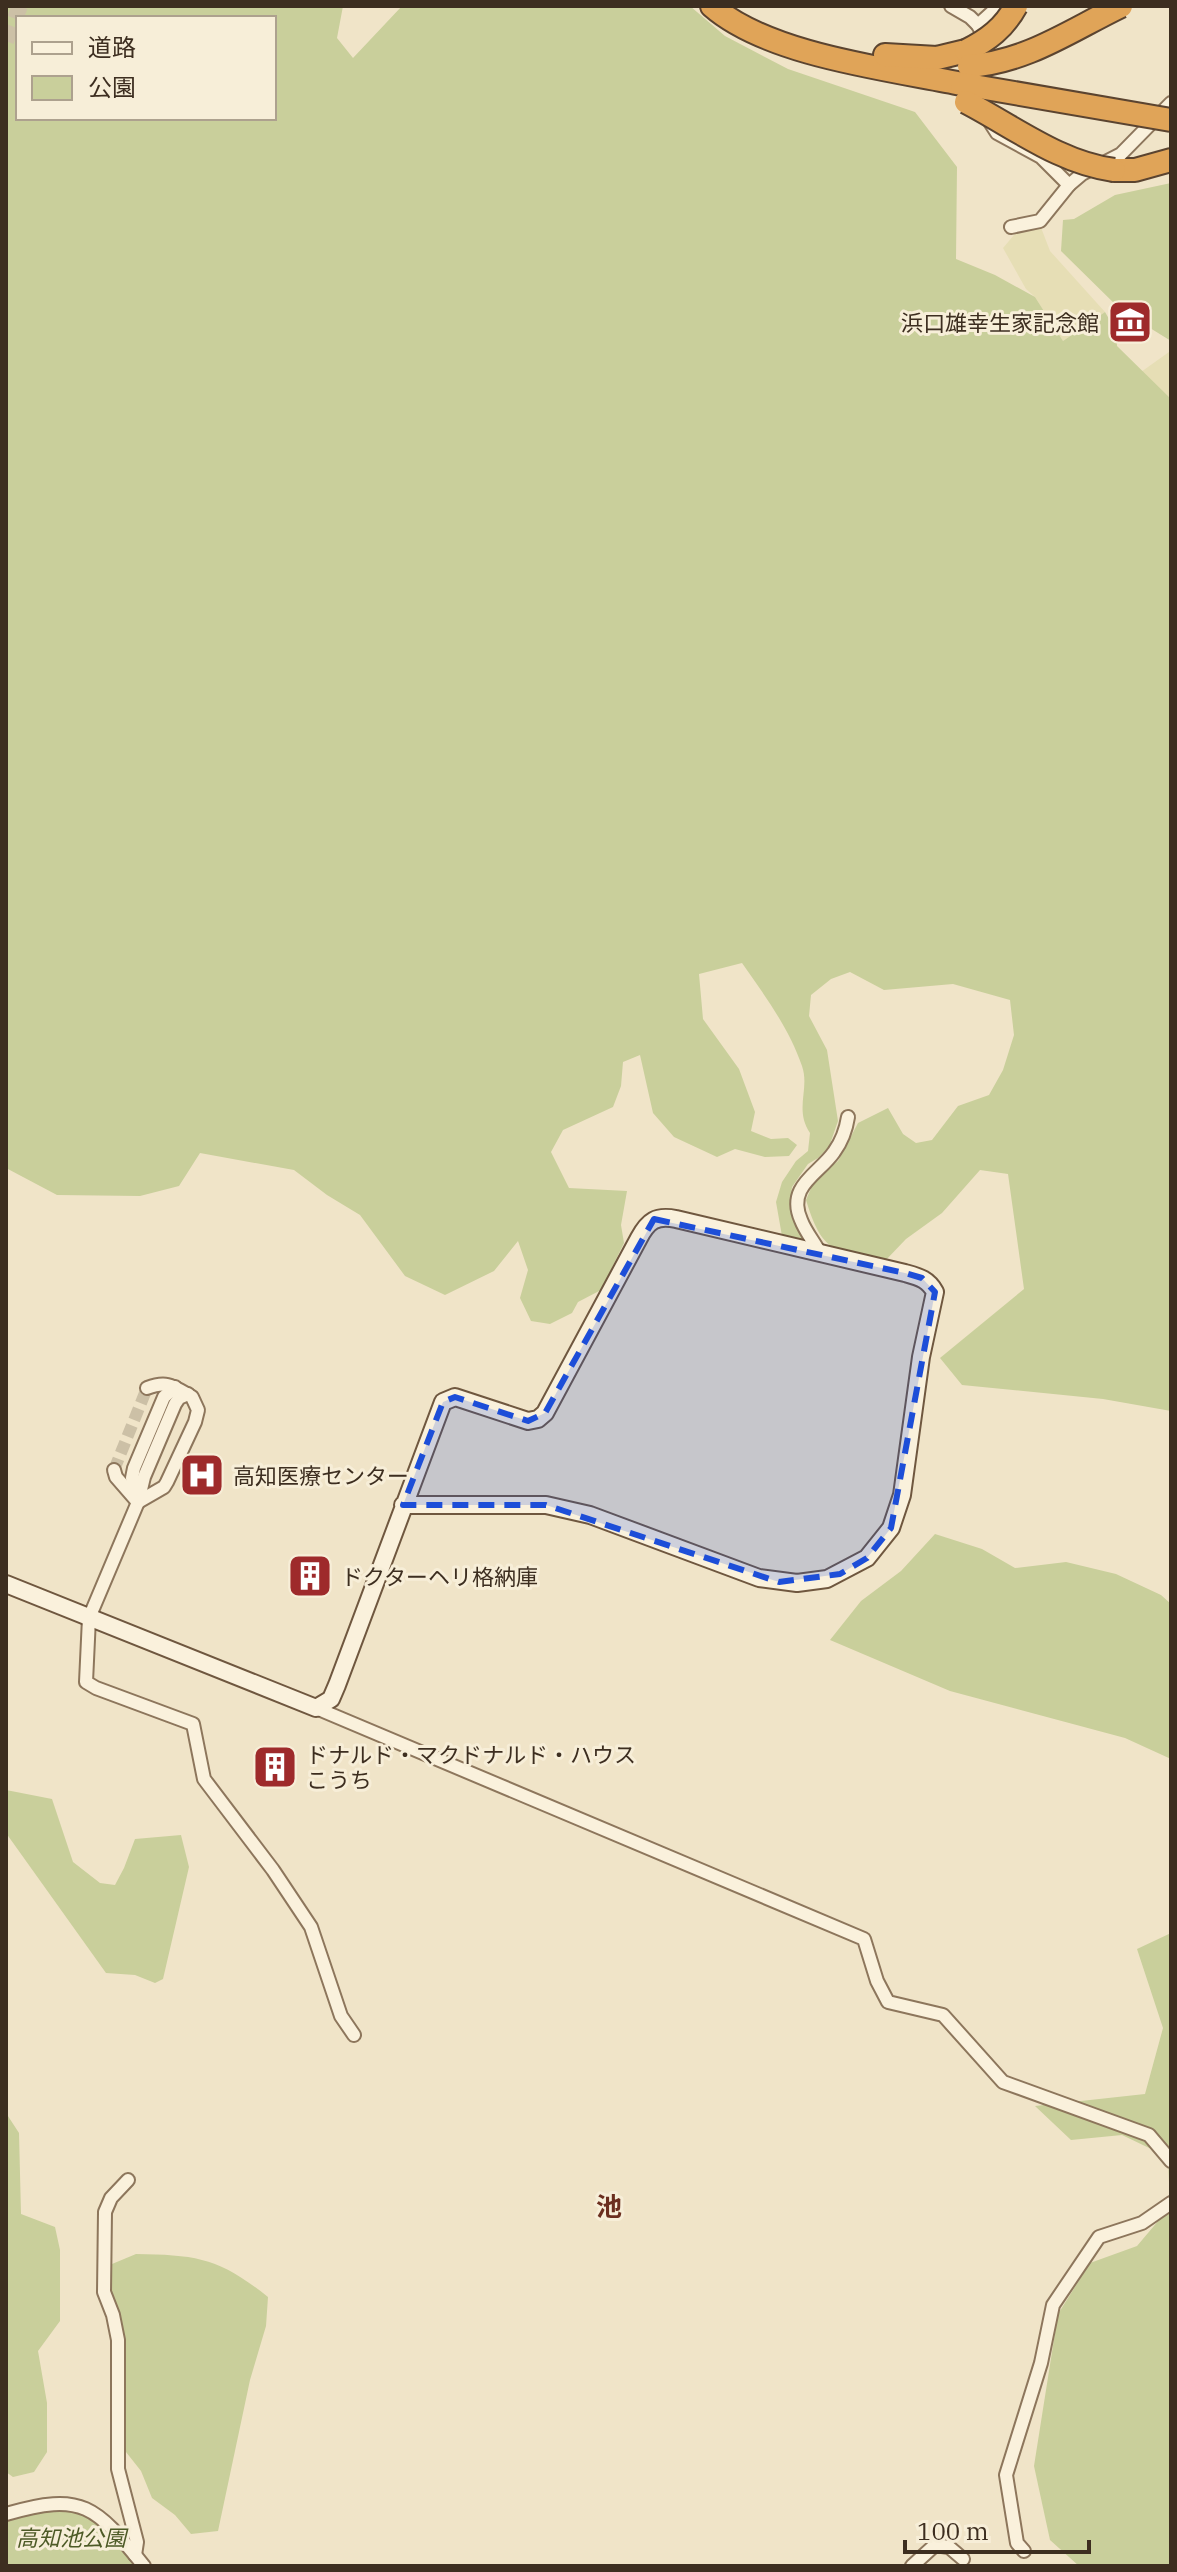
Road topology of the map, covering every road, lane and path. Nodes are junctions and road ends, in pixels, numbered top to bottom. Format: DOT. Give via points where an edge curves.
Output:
graph roads {
  1 [pos="712,6"];
  2 [pos="735,6"];
  3 [pos="951,6"];
  4 [pos="999,6"];
  5 [pos="1016,6"];
  6 [pos="1121,6"];
  7 [pos="978,25"];
  8 [pos="966,76"];
  9 [pos="1171,103"];
  10 [pos="1171,120"];
  11 [pos="1171,160"];
  12 [pos="1069,185"];
  13 [pos="1011,227"];
  14 [pos="848,1117"];
  15 [pos="820,1253"];
  16 [pos="175,1387"];
  17 [pos="147,1388"];
  18 [pos="188,1394"];
  19 [pos="114,1470"];
  20 [pos="138,1502"];
  21 [pos="403,1505"];
  22 [pos="6,1584"];
  23 [pos="89,1618"];
  24 [pos="316,1708"];
  25 [pos="354,2035"];
  26 [pos="1171,2161"];
  27 [pos="128,2180"];
  28 [pos="1171,2203"];
  29 [pos="6,2514"];
  30 [pos="1024,2551"];
  31 [pos="135,2555"];
  32 [pos="963,2559"];
  33 [pos="144,2566"];
  34 [pos="912,2566"];
  1 -- 8 [label="highway" via="759,36 852,61"];
  2 -- 8 [label="highway" via="782,29 885,55 937,58"];
  3 -- 7 [label="street"];
  4 -- 7 [label="street"];
  5 -- 8 [label="highway, bridge"];
  6 -- 8 [label="highway, bridge" via="1031,53"];
  7 -- 12 [label="street" via="992,73 986,117 997,133 1041,157"];
  8 -- 10 [label="highway, bridge"];
  8 -- 11 [label="highway, bridge" via="1064,156 1100,168 1135,170"];
  9 -- 12 [label="street" via="1121,154"];
  12 -- 13 [label="street" via="1040,221"];
  14 -- 15 [label="street" via="833,1155 799,1191 800,1219"];
  15 -- 21 [label="street" via="676,1219 654,1219 646,1225 545,1413 528,1421 449,1398"];
  15 -- 21 [label="street" via="922,1278 935,1292 902,1495 891,1528 867,1558 827,1579 779,1582 590,1515 546,1505"];
  16 -- 17 [label="street"];
  16 -- 18 [label="street"];
  16 -- 20 [label="street" via="164,1397 134,1468"];
  18 -- 20 [label="street" via="175,1404"];
  18 -- 20 [label="street" via="198,1410 172,1472 164,1487"];
  19 -- 20 [label="street"];
  20 -- 23 [label="street"];
  21 -- 24 [label="street" via="331,1699"];
  22 -- 23 [label="street"];
  23 -- 24 [label="street"];
  23 -- 25 [label="street" via="86,1682 193,1724 204,1779 311,1927 341,2016"];
  24 -- 26 [label="street" via="864,1939 888,2002 943,2015 1003,2082 1149,2135"];
  27 -- 31 [label="street" via="105,2212 104,2292 118,2340 118,2469 137,2542"];
  28 -- 30 [label="street" via="1142,2223 1099,2237 1053,2305 1006,2475 1017,2543"];
  29 -- 31 [label="street" via="83,2506"];
  31 -- 33 [label="street"];
  32 -- 34 [label="street" via="949,2547 935,2545"];
}
